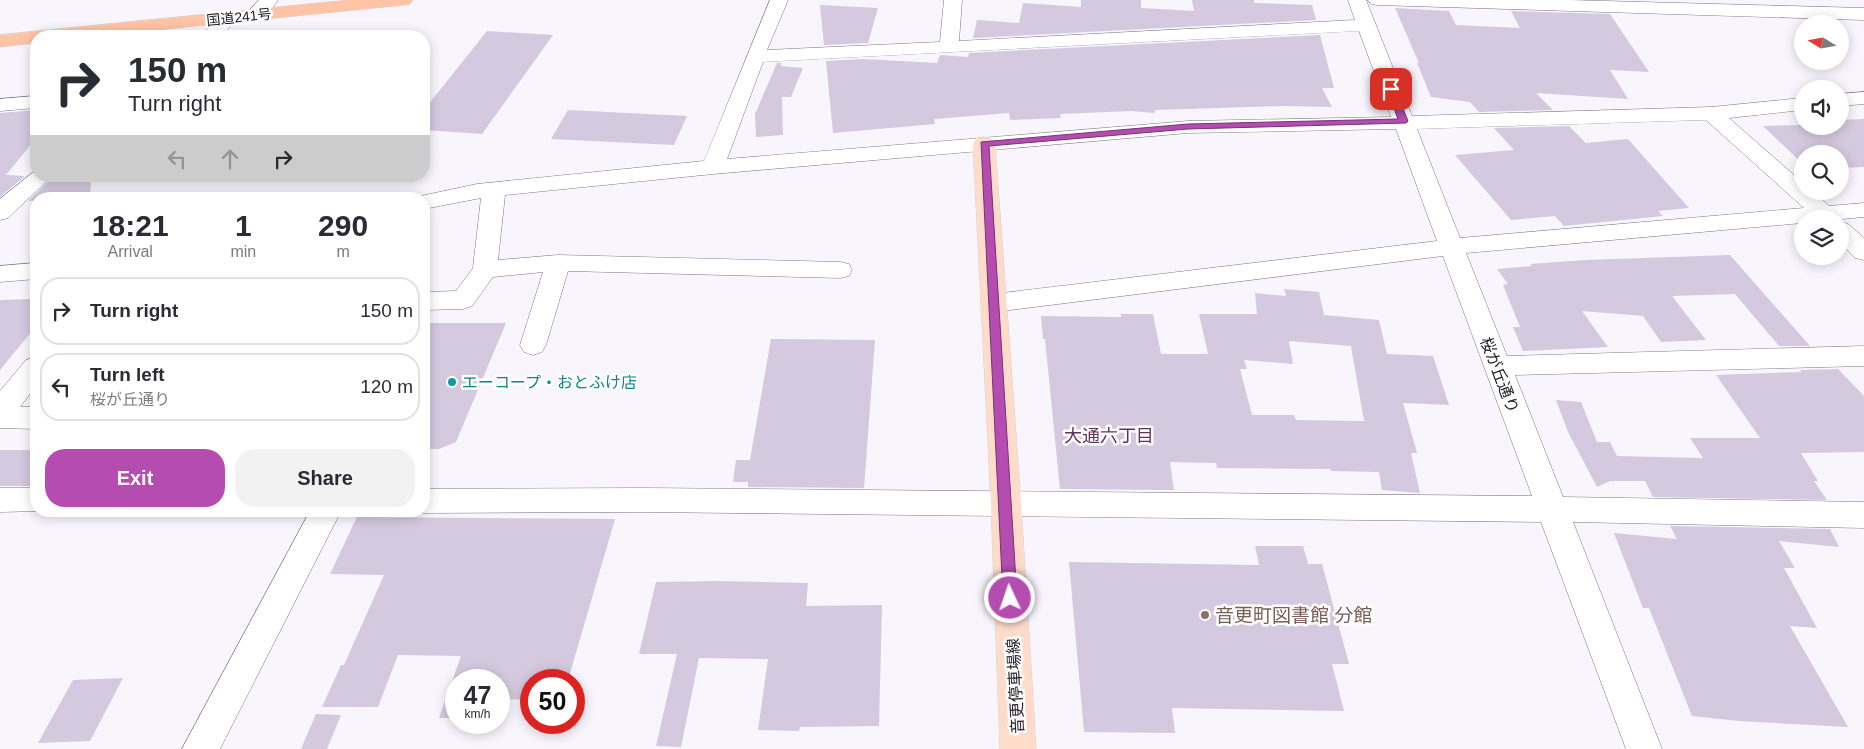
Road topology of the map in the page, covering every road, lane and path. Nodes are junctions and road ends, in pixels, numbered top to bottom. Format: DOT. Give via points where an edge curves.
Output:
graph roads {
  1 [pos="269,0"];
  2 [pos="404,0"];
  3 [pos="779,0"];
  4 [pos="954,0"];
  5 [pos="1357,0"];
  6 [pos="1377,0"];
  7 [pos="1864,14"];
  8 [pos="254,15"];
  9 [pos="230,18"];
  10 [pos="1366,25"];
  11 [pos="105,30"];
  12 [pos="217,30"];
  13 [pos="30,38"];
  14 [pos="0,40"];
  15 [pos="949,46"];
  16 [pos="755,57"];
  17 [pos="1864,98"];
  18 [pos="1849,99"];
  19 [pos="30,102"];
  20 [pos="0,105"];
  21 [pos="1794,105"];
  22 [pos="1711,113"];
  23 [pos="1403,121"];
  24 [pos="984,144"];
  25 [pos="713,167"];
  26 [pos="34,182"];
  27 [pos="494,189"];
  28 [pos="430,201"];
  29 [pos="1820,210"];
  30 [pos="1864,210"];
  31 [pos="0,213"];
  32 [pos="1849,215"];
  33 [pos="1794,224"];
  34 [pos="1849,237"];
  35 [pos="1451,247"];
  36 [pos="1864,252"];
  37 [pos="558,263"];
  38 [pos="485,269"];
  39 [pos="840,270"];
  40 [pos="30,272"];
  41 [pos="0,274"];
  42 [pos="430,301"];
  43 [pos="994,303"];
  44 [pos="534,346"];
  45 [pos="1864,356"];
  46 [pos="1496,366"];
  47 [pos="30,374"];
  48 [pos="0,411"];
  49 [pos="0,417"];
  50 [pos="30,418"];
  51 [pos="0,500"];
  52 [pos="30,500"];
  53 [pos="430,501"];
  54 [pos="1006,504"];
  55 [pos="1552,509"];
  56 [pos="1864,516"];
  57 [pos="323,517"];
  58 [pos="200,749"];
  59 [pos="1018,749"];
  60 [pos="1644,749"];
  1 -- 8 [label="street"];
  2 -- 8 [label="highway, 国道241号"];
  3 -- 16 [label="street"];
  4 -- 15 [label="street"];
  5 -- 10 [label="street, 桜が丘通り"];
  6 -- 7 [label="street"];
  8 -- 9 [label="highway, 国道241号"];
  9 -- 11 [label="highway, 国道241号"];
  9 -- 12 [label="street"];
  10 -- 15 [label="street"];
  10 -- 23 [label="street, 桜が丘通り"];
  13 -- 14 [label="highway"];
  15 -- 16 [label="street"];
  16 -- 25 [label="street"];
  17 -- 18 [label="street"];
  19 -- 20 [label="street"];
  21 -- 22 [label="street"];
  22 -- 23 [label="street"];
  22 -- 29 [label="street"];
  23 -- 24 [label="street" via="1188,127"];
  23 -- 35 [label="street, 桜が丘通り"];
  24 -- 25 [label="street"];
  24 -- 43 [label="main road, 音更停車場線"];
  25 -- 27 [label="street"];
  26 -- 31 [label="street"];
  27 -- 28 [label="street"];
  27 -- 38 [label="street"];
  30 -- 32 [label="street"];
  33 -- 35 [label="street"];
  34 -- 36 [label="street"];
  35 -- 43 [label="street"];
  35 -- 46 [label="street, 桜が丘通り"];
  37 -- 38 [label="street"];
  37 -- 39 [label="street"];
  37 -- 44 [label="street"];
  38 -- 42 [label="street" via="463,300"];
  40 -- 41 [label="street"];
  43 -- 54 [label="main road, 音更停車場線"];
  45 -- 46 [label="street"];
  46 -- 55 [label="street, 桜が丘通り"];
  47 -- 48 [label="street"];
  49 -- 50 [label="street"];
  51 -- 52 [label="street"];
  53 -- 54 [label="street"];
  54 -- 55 [label="street"];
  54 -- 59 [label="main road, 音更停車場線"];
  55 -- 56 [label="street"];
  55 -- 60 [label="street, 桜が丘通り"];
  57 -- 58 [label="street"];
}
